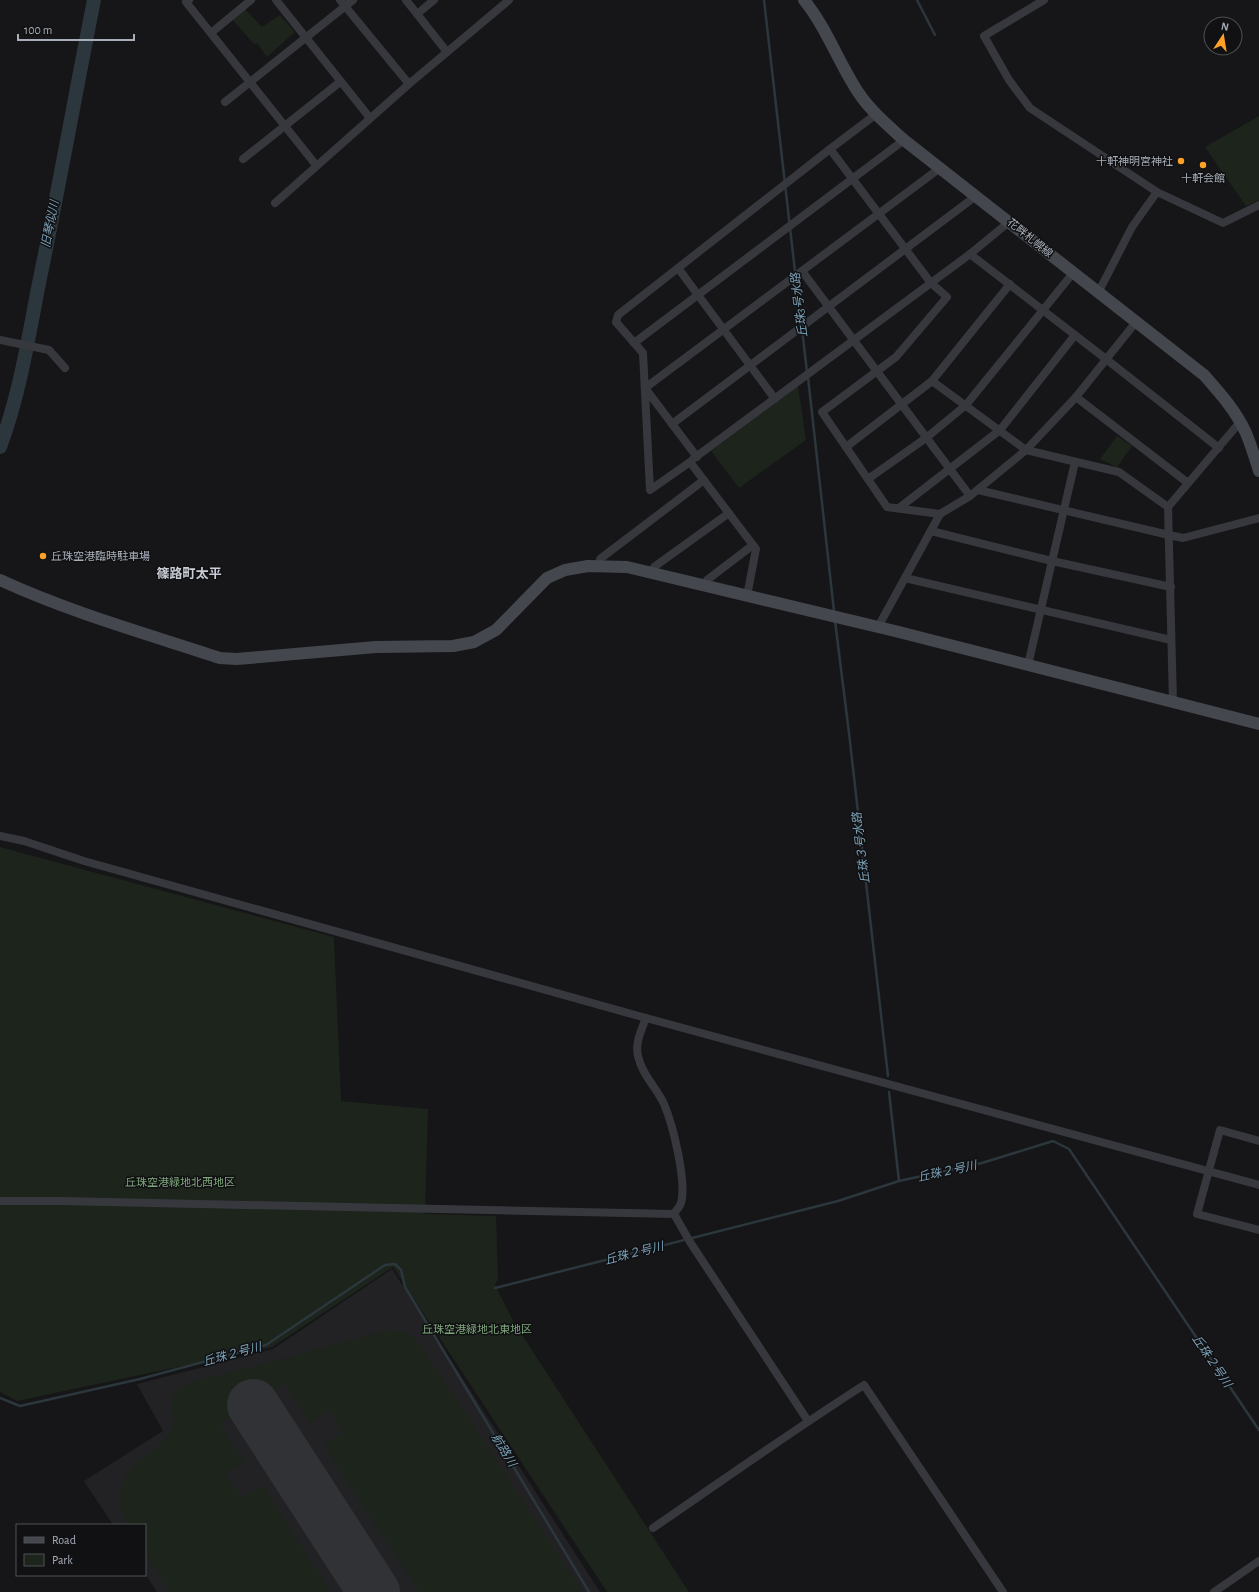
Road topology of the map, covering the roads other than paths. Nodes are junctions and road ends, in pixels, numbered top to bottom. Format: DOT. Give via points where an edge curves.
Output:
graph roads {
  1 [pos="189,0"];
  2 [pos="251,0"];
  3 [pos="276,0"];
  4 [pos="352,0"];
  5 [pos="406,0"];
  6 [pos="434,0"];
  7 [pos="509,0"];
  8 [pos="804,0"];
  9 [pos="1044,0"];
  10 [pos="343,3"];
  11 [pos="416,14"];
  12 [pos="211,33"];
  13 [pos="305,38"];
  14 [pos="447,52"];
  15 [pos="340,82"];
  16 [pos="250,83"];
  17 [pos="409,84"];
  18 [pos="225,102"];
  19 [pos="876,115"];
  20 [pos="370,118"];
  21 [pos="284,125"];
  22 [pos="904,140"];
  23 [pos="830,149"];
  24 [pos="243,159"];
  25 [pos="316,165"];
  26 [pos="940,168"];
  27 [pos="853,180"];
  28 [pos="1157,192"];
  29 [pos="976,196"];
  30 [pos="275,203"];
  31 [pos="1259,205"];
  32 [pos="879,214"];
  33 [pos="1009,222"];
  34 [pos="906,249"];
  35 [pos="970,254"];
  36 [pos="678,268"];
  37 [pos="1073,272"];
  38 [pos="798,274"];
  39 [pos="931,283"];
  40 [pos="1010,284"];
  41 [pos="1098,293"];
  42 [pos="698,296"];
  43 [pos="828,307"];
  44 [pos="1042,309"];
  45 [pos="1136,322"];
  46 [pos="724,330"];
  47 [pos="1075,335"];
  48 [pos="0,340"];
  49 [pos="853,341"];
  50 [pos="634,343"];
  51 [pos="1106,359"];
  52 [pos="750,366"];
  53 [pos="65,368"];
  54 [pos="877,372"];
  55 [pos="932,381"];
  56 [pos="644,388"];
  57 [pos="1076,397"];
  58 [pos="775,399"];
  59 [pos="901,405"];
  60 [pos="966,405"];
  61 [pos="1240,422"];
  62 [pos="672,424"];
  63 [pos="1000,430"];
  64 [pos="926,438"];
  65 [pos="846,446"];
  66 [pos="1218,448"];
  67 [pos="1026,450"];
  68 [pos="1256,451"];
  69 [pos="694,459"];
  70 [pos="1075,462"];
  71 [pos="950,470"];
  72 [pos="1259,471"];
  73 [pos="868,479"];
  74 [pos="704,480"];
  75 [pos="1188,483"];
  76 [pos="978,490"];
  77 [pos="970,496"];
  78 [pos="1168,507"];
  79 [pos="899,508"];
  80 [pos="1064,510"];
  81 [pos="729,513"];
  82 [pos="940,514"];
  83 [pos="1259,518"];
  84 [pos="931,531"];
  85 [pos="1169,535"];
  86 [pos="753,545"];
  87 [pos="1052,561"];
  88 [pos="600,566"];
  89 [pos="653,573"];
  90 [pos="905,578"];
  91 [pos="0,580"];
  92 [pos="706,586"];
  93 [pos="1171,587"];
  94 [pos="747,596"];
  95 [pos="1040,610"];
  96 [pos="878,627"];
  97 [pos="1171,640"];
  98 [pos="1028,665"];
  99 [pos="1173,702"];
  100 [pos="1259,724"];
  101 [pos="0,836"];
  102 [pos="646,1018"];
  103 [pos="1259,1141"];
  104 [pos="1209,1171"];
  105 [pos="1259,1185"];
  106 [pos="0,1201"];
  107 [pos="674,1214"];
  108 [pos="1259,1230"];
  109 [pos="808,1421"];
  110 [pos="653,1528"];
  111 [pos="1259,1560"];
  112 [pos="1003,1592"];
  113 [pos="1214,1592"];
  1 -- 12 [label="street" via="186,2"];
  2 -- 12 [label="street"];
  3 -- 13 [label="street"];
  4 -- 10 [label="street"];
  5 -- 11 [label="street"];
  6 -- 11 [label="street"];
  7 -- 14 [label="street"];
  8 -- 19 [label="street, 花畔札幌線" via="822,25 853,85"];
  9 -- 28 [label="street" via="984,36 1009,80 1030,108"];
  10 -- 13 [label="street"];
  10 -- 17 [label="street"];
  11 -- 14 [label="street"];
  12 -- 16 [label="street"];
  13 -- 15 [label="street"];
  13 -- 16 [label="street"];
  14 -- 17 [label="street"];
  15 -- 20 [label="street"];
  15 -- 21 [label="street"];
  16 -- 18 [label="street"];
  16 -- 21 [label="street"];
  17 -- 20 [label="street"];
  19 -- 22 [label="street, 花畔札幌線"];
  19 -- 23 [label="street"];
  20 -- 25 [label="street"];
  21 -- 24 [label="street"];
  21 -- 25 [label="street"];
  22 -- 26 [label="street, 花畔札幌線"];
  22 -- 27 [label="street"];
  23 -- 27 [label="street"];
  23 -- 36 [label="street"];
  25 -- 30 [label="street"];
  26 -- 29 [label="street, 花畔札幌線"];
  26 -- 32 [label="street"];
  27 -- 32 [label="street"];
  27 -- 42 [label="street"];
  28 -- 31 [label="street" via="1223,222"];
  28 -- 41 [label="street" via="1132,227"];
  29 -- 33 [label="street, 花畔札幌線"];
  29 -- 34 [label="street"];
  32 -- 34 [label="street"];
  32 -- 38 [label="street"];
  33 -- 35 [label="street"];
  33 -- 37 [label="street, 花畔札幌線"];
  34 -- 39 [label="street"];
  34 -- 43 [label="street"];
  35 -- 39 [label="street"];
  35 -- 40 [label="street"];
  36 -- 42 [label="street"];
  36 -- 50 [label="street" via="618,315 616,322"];
  37 -- 41 [label="street, 花畔札幌線"];
  37 -- 44 [label="street"];
  38 -- 43 [label="street"];
  38 -- 46 [label="street"];
  39 -- 49 [label="street"];
  39 -- 54 [label="street" via="947,297 896,357"];
  40 -- 44 [label="street"];
  40 -- 55 [label="street"];
  41 -- 45 [label="street, 花畔札幌線"];
  42 -- 46 [label="street"];
  42 -- 50 [label="street"];
  43 -- 49 [label="street"];
  43 -- 52 [label="street"];
  44 -- 47 [label="street"];
  44 -- 60 [label="street"];
  45 -- 51 [label="street"];
  45 -- 61 [label="street, 花畔札幌線" via="1204,375"];
  46 -- 52 [label="street"];
  46 -- 56 [label="street"];
  47 -- 51 [label="street"];
  47 -- 63 [label="street"];
  48 -- 53 [label="street" via="48,350"];
  49 -- 54 [label="street"];
  49 -- 58 [label="street"];
  50 -- 56 [label="street" via="643,354"];
  51 -- 57 [label="street"];
  51 -- 66 [label="street"];
  52 -- 58 [label="street"];
  52 -- 62 [label="street"];
  54 -- 59 [label="street"];
  54 -- 65 [label="street" via="822,412"];
  55 -- 59 [label="street"];
  55 -- 60 [label="street"];
  56 -- 62 [label="street"];
  56 -- 69 [label="street" via="650,490"];
  57 -- 67 [label="street"];
  57 -- 75 [label="street"];
  58 -- 69 [label="street"];
  59 -- 64 [label="street"];
  59 -- 65 [label="street"];
  60 -- 63 [label="street"];
  60 -- 64 [label="street"];
  61 -- 66 [label="street"];
  61 -- 68 [label="street, 花畔札幌線"];
  62 -- 69 [label="street"];
  63 -- 67 [label="street"];
  63 -- 71 [label="street"];
  64 -- 71 [label="street"];
  64 -- 73 [label="street"];
  65 -- 73 [label="street"];
  66 -- 75 [label="street"];
  67 -- 70 [label="street"];
  67 -- 76 [label="street"];
  68 -- 72 [label="street, 花畔札幌線"];
  69 -- 74 [label="street"];
  70 -- 78 [label="street" via="1119,472"];
  70 -- 80 [label="street"];
  71 -- 77 [label="street"];
  71 -- 79 [label="street"];
  73 -- 79 [label="street" via="886,507"];
  74 -- 81 [label="street"];
  74 -- 88 [label="street" via="600,559"];
  75 -- 78 [label="street"];
  76 -- 77 [label="street"];
  76 -- 80 [label="street"];
  77 -- 82 [label="street"];
  78 -- 85 [label="street"];
  79 -- 82 [label="street"];
  80 -- 85 [label="street"];
  80 -- 87 [label="street"];
  81 -- 86 [label="street"];
  81 -- 89 [label="street" via="654,567"];
  82 -- 84 [label="street"];
  83 -- 85 [label="street" via="1183,538"];
  84 -- 87 [label="street"];
  84 -- 90 [label="street"];
  85 -- 93 [label="street"];
  86 -- 92 [label="street" via="707,580"];
  86 -- 94 [label="street" via="756,549"];
  87 -- 93 [label="street"];
  87 -- 95 [label="street"];
  88 -- 89 [label="street" via="627,567"];
  88 -- 91 [label="street" via="565,570 547,578 496,630 474,642 453,646 376,647 237,659 220,658 93,616"];
  89 -- 92 [label="street"];
  90 -- 95 [label="street"];
  90 -- 96 [label="street"];
  92 -- 94 [label="street"];
  93 -- 97 [label="street"];
  94 -- 96 [label="street"];
  95 -- 97 [label="street"];
  95 -- 98 [label="street"];
  96 -- 98 [label="street"];
  97 -- 99 [label="street"];
  98 -- 99 [label="street"];
  99 -- 100 [label="street"];
  101 -- 102 [label="street"];
  102 -- 104 [label="street"];
  102 -- 107 [label="street" via="636,1043 638,1057 646,1077 664,1103 672,1128 682,1185 680,1204"];
  103 -- 104 [label="street" via="1220,1130"];
  104 -- 105 [label="street"];
  104 -- 108 [label="street" via="1197,1214"];
  106 -- 107 [label="street"];
  107 -- 109 [label="street"];
  109 -- 110 [label="street"];
  109 -- 112 [label="street" via="864,1385"];
  111 -- 113 [label="street"];
}
